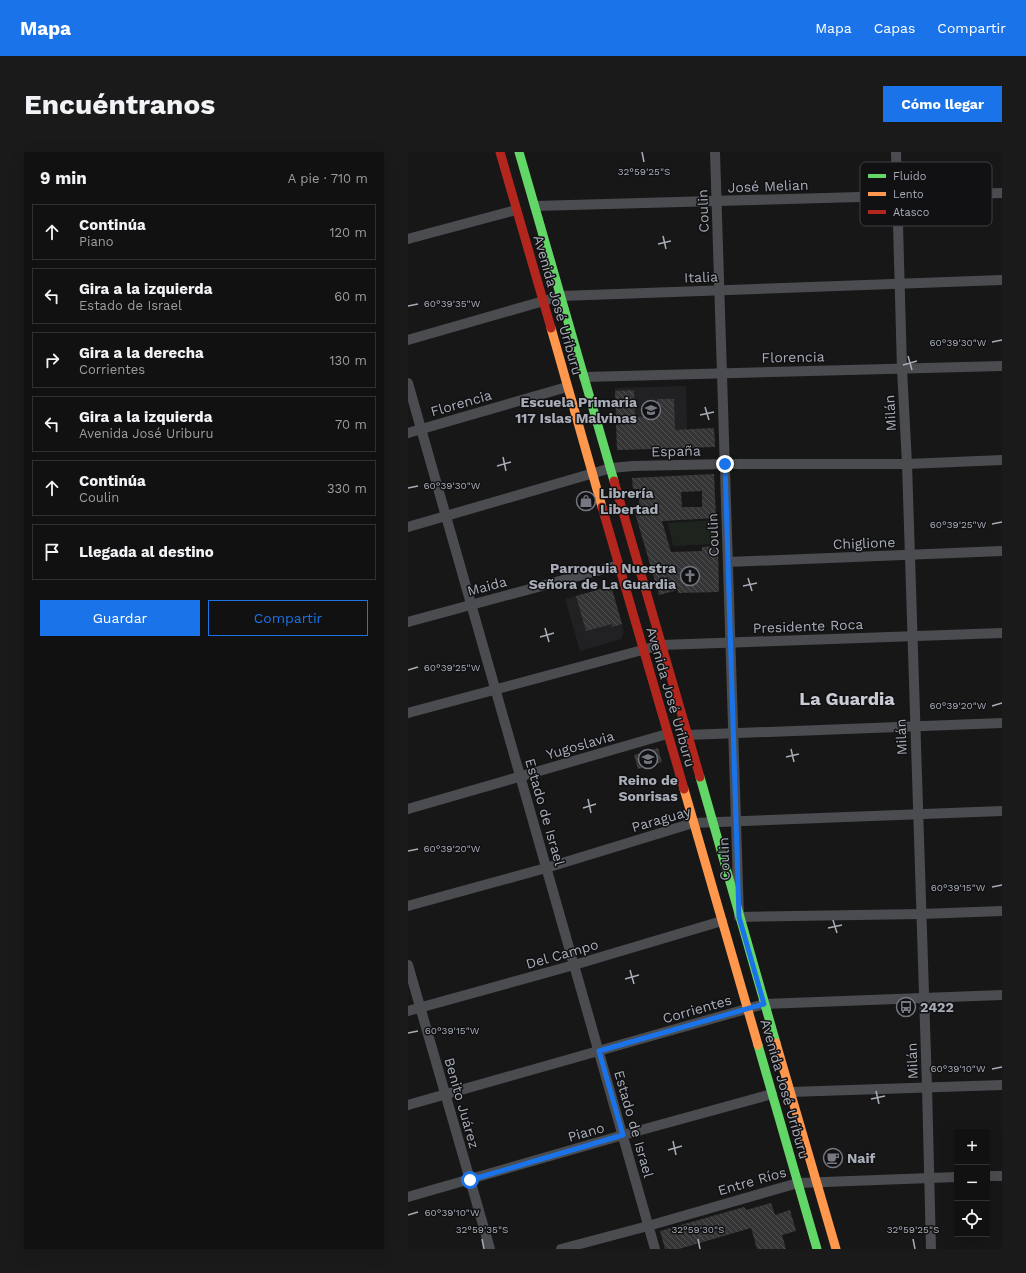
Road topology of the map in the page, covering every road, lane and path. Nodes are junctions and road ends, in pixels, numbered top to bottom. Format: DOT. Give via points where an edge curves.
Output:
graph roads {
  1 [pos="500,152"];
  2 [pos="519,152"];
  3 [pos="715,152"];
  4 [pos="896,152"];
  5 [pos="896,162"];
  6 [pos="992,193"];
  7 [pos="1002,193"];
  8 [pos="860,197"];
  9 [pos="716,201"];
  10 [pos="534,206"];
  11 [pos="516,210"];
  12 [pos="899,226"];
  13 [pos="408,240"];
  14 [pos="1002,280"];
  15 [pos="901,284"];
  16 [pos="719,290"];
  17 [pos="561,296"];
  18 [pos="543,301"];
  19 [pos="408,340"];
  20 [pos="1002,366"];
  21 [pos="902,369"];
  22 [pos="722,373"];
  23 [pos="584,377"];
  24 [pos="408,383"];
  25 [pos="567,387"];
  26 [pos="421,429"];
  27 [pos="408,433"];
  28 [pos="1002,460"];
  29 [pos="725,464"];
  30 [pos="907,464"];
  31 [pos="610,468"];
  32 [pos="593,473"];
  33 [pos="446,516"];
  34 [pos="408,527"];
  35 [pos="1002,552"];
  36 [pos="910,555"];
  37 [pos="728,562"];
  38 [pos="619,565"];
  39 [pos="471,605"];
  40 [pos="408,622"];
  41 [pos="1002,633"];
  42 [pos="912,636"];
  43 [pos="730,642"];
  44 [pos="661,645"];
  45 [pos="643,650"];
  46 [pos="495,689"];
  47 [pos="408,713"];
  48 [pos="1002,722"];
  49 [pos="915,726"];
  50 [pos="733,733"];
  51 [pos="667,734"];
  52 [pos="687,734"];
  53 [pos="520,776"];
  54 [pos="408,809"];
  55 [pos="1002,812"];
  56 [pos="918,814"];
  57 [pos="736,821"];
  58 [pos="712,822"];
  59 [pos="694,823"];
  60 [pos="546,868"];
  61 [pos="408,906"];
  62 [pos="1002,911"];
  63 [pos="921,914"];
  64 [pos="739,917"];
  65 [pos="722,921"];
  66 [pos="408,965"];
  67 [pos="574,965"];
  68 [pos="1002,995"];
  69 [pos="924,998"];
  70 [pos="764,1004"];
  71 [pos="420,1007"];
  72 [pos="747,1009"];
  73 [pos="408,1011"];
  74 [pos="599,1051"];
  75 [pos="1002,1085"];
  76 [pos="927,1087"];
  77 [pos="790,1092"];
  78 [pos="772,1094"];
  79 [pos="445,1095"];
  80 [pos="408,1105"];
  81 [pos="623,1135"];
  82 [pos="990,1176"];
  83 [pos="1002,1176"];
  84 [pos="954,1177"];
  85 [pos="929,1178"];
  86 [pos="470,1180"];
  87 [pos="816,1182"];
  88 [pos="798,1183"];
  89 [pos="408,1197"];
  90 [pos="648,1226"];
  91 [pos="490,1249"];
  92 [pos="561,1249"];
  93 [pos="654,1249"];
  94 [pos="817,1249"];
  95 [pos="836,1249"];
  96 [pos="931,1249"];
  1 -- 11 [label="main road, Avenida José Uriburu"];
  2 -- 10 [label="main road, Avenida José Uriburu"];
  3 -- 9 [label="street, Coulin"];
  4 -- 5 [label="street, Milán"];
  6 -- 7 [label="street, José Melian"];
  8 -- 9 [label="street, José Melian"];
  9 -- 10 [label="street, José Melian"];
  9 -- 16 [label="street, Coulin"];
  10 -- 17 [label="main road, Avenida José Uriburu"];
  11 -- 13 [label="street"];
  11 -- 18 [label="main road, Avenida José Uriburu"];
  12 -- 15 [label="street, Milán"];
  14 -- 15 [label="street, Italia"];
  15 -- 16 [label="street, Italia"];
  15 -- 21 [label="street, Milán"];
  16 -- 17 [label="street, Italia"];
  16 -- 22 [label="street, Coulin"];
  17 -- 18 [label="street, Italia"];
  17 -- 23 [label="main road, Avenida José Uriburu"];
  18 -- 19 [label="street, Italia"];
  18 -- 25 [label="main road, Avenida José Uriburu"];
  20 -- 21 [label="street, Florencia"];
  21 -- 22 [label="street, Florencia"];
  21 -- 30 [label="street, Milán"];
  22 -- 23 [label="street, Florencia"];
  22 -- 29 [label="street, Coulin"];
  23 -- 31 [label="main road, Avenida José Uriburu"];
  24 -- 26 [label="street, Estado de Israel"];
  25 -- 26 [label="street, Florencia"];
  25 -- 32 [label="main road, Avenida José Uriburu"];
  26 -- 27 [label="street, Florencia"];
  26 -- 33 [label="street, Estado de Israel"];
  28 -- 30 [label="street, España"];
  29 -- 30 [label="street, España"];
  29 -- 31 [label="street, España"];
  29 -- 37 [label="street, Coulin"];
  30 -- 36 [label="street, Milán"];
  31 -- 32 [label="street, España"];
  31 -- 44 [label="main road, Avenida José Uriburu"];
  32 -- 33 [label="street, España"];
  32 -- 38 [label="main road, Avenida José Uriburu"];
  33 -- 34 [label="street, España"];
  33 -- 39 [label="street, Estado de Israel"];
  35 -- 36 [label="street, Chiglione"];
  36 -- 37 [label="street, Chiglione"];
  36 -- 42 [label="street, Milán"];
  37 -- 43 [label="street, Coulin"];
  38 -- 39 [label="street, Maida"];
  38 -- 45 [label="main road, Avenida José Uriburu"];
  39 -- 40 [label="street, Maida"];
  39 -- 46 [label="street, Estado de Israel"];
  41 -- 42 [label="street, Presidente Roca"];
  42 -- 43 [label="street, Presidente Roca"];
  42 -- 49 [label="street, Milán"];
  43 -- 44 [label="street, Presidente Roca"];
  43 -- 50 [label="street, Coulin"];
  44 -- 45 [label="street, Presidente Roca"];
  44 -- 52 [label="main road, Avenida José Uriburu"];
  45 -- 46 [label="street, Presidente Roca"];
  45 -- 51 [label="main road, Avenida José Uriburu"];
  46 -- 47 [label="street, Presidente Roca"];
  46 -- 53 [label="street, Estado de Israel"];
  48 -- 49 [label="street"];
  49 -- 50 [label="street"];
  49 -- 56 [label="street, Milán"];
  50 -- 52 [label="street"];
  50 -- 57 [label="street, Coulin"];
  51 -- 53 [label="street, Yugoslavia"];
  51 -- 59 [label="main road, Avenida José Uriburu"];
  52 -- 58 [label="main road, Avenida José Uriburu"];
  53 -- 54 [label="street, Yugoslavia"];
  53 -- 60 [label="street, Estado de Israel"];
  55 -- 56 [label="street, Paraguay"];
  56 -- 57 [label="street, Paraguay"];
  56 -- 63 [label="street, Milán"];
  57 -- 58 [label="street, Paraguay"];
  57 -- 64 [label="street, Coulin"];
  58 -- 59 [label="street, Paraguay"];
  58 -- 64 [label="main road, Avenida José Uriburu"];
  59 -- 60 [label="street, Paraguay"];
  59 -- 65 [label="main road, Avenida José Uriburu"];
  60 -- 61 [label="street, Paraguay"];
  60 -- 67 [label="street, Estado de Israel"];
  62 -- 63 [label="street"];
  63 -- 64 [label="street"];
  63 -- 69 [label="street, Milán"];
  64 -- 70 [label="main road, Avenida José Uriburu"];
  65 -- 67 [label="street, Del Campo"];
  65 -- 72 [label="main road, Avenida José Uriburu"];
  66 -- 71 [label="street, Benito Juárez"];
  67 -- 71 [label="street, Del Campo"];
  67 -- 74 [label="street, Estado de Israel"];
  68 -- 69 [label="street, Corrientes"];
  69 -- 70 [label="street, Corrientes"];
  69 -- 76 [label="street, Milán"];
  70 -- 72 [label="street, Corrientes"];
  70 -- 77 [label="main road, Avenida José Uriburu"];
  71 -- 73 [label="street, Del Campo"];
  71 -- 79 [label="street, Benito Juárez"];
  72 -- 74 [label="street, Corrientes"];
  72 -- 78 [label="main road, Avenida José Uriburu"];
  74 -- 79 [label="street, Corrientes"];
  74 -- 81 [label="street, Estado de Israel"];
  75 -- 76 [label="street"];
  76 -- 77 [label="street"];
  76 -- 85 [label="street, Milán"];
  77 -- 87 [label="main road, Avenida José Uriburu"];
  78 -- 81 [label="street, Piano"];
  78 -- 88 [label="main road, Avenida José Uriburu"];
  79 -- 80 [label="street, Corrientes"];
  79 -- 86 [label="street, Benito Juárez"];
  81 -- 86 [label="street, Piano"];
  81 -- 90 [label="street, Estado de Israel"];
  82 -- 83 [label="street"];
  84 -- 85 [label="street, Entre Ríos"];
  85 -- 87 [label="street, Entre Ríos"];
  85 -- 96 [label="street, Milán"];
  86 -- 89 [label="street, Piano"];
  86 -- 91 [label="street, Benito Juárez"];
  87 -- 88 [label="street, Entre Ríos"];
  87 -- 95 [label="main road, Avenida José Uriburu"];
  88 -- 90 [label="street, Entre Ríos"];
  88 -- 94 [label="main road, Avenida José Uriburu"];
  90 -- 92 [label="street, Entre Ríos"];
  90 -- 93 [label="street, Estado de Israel"];
}
